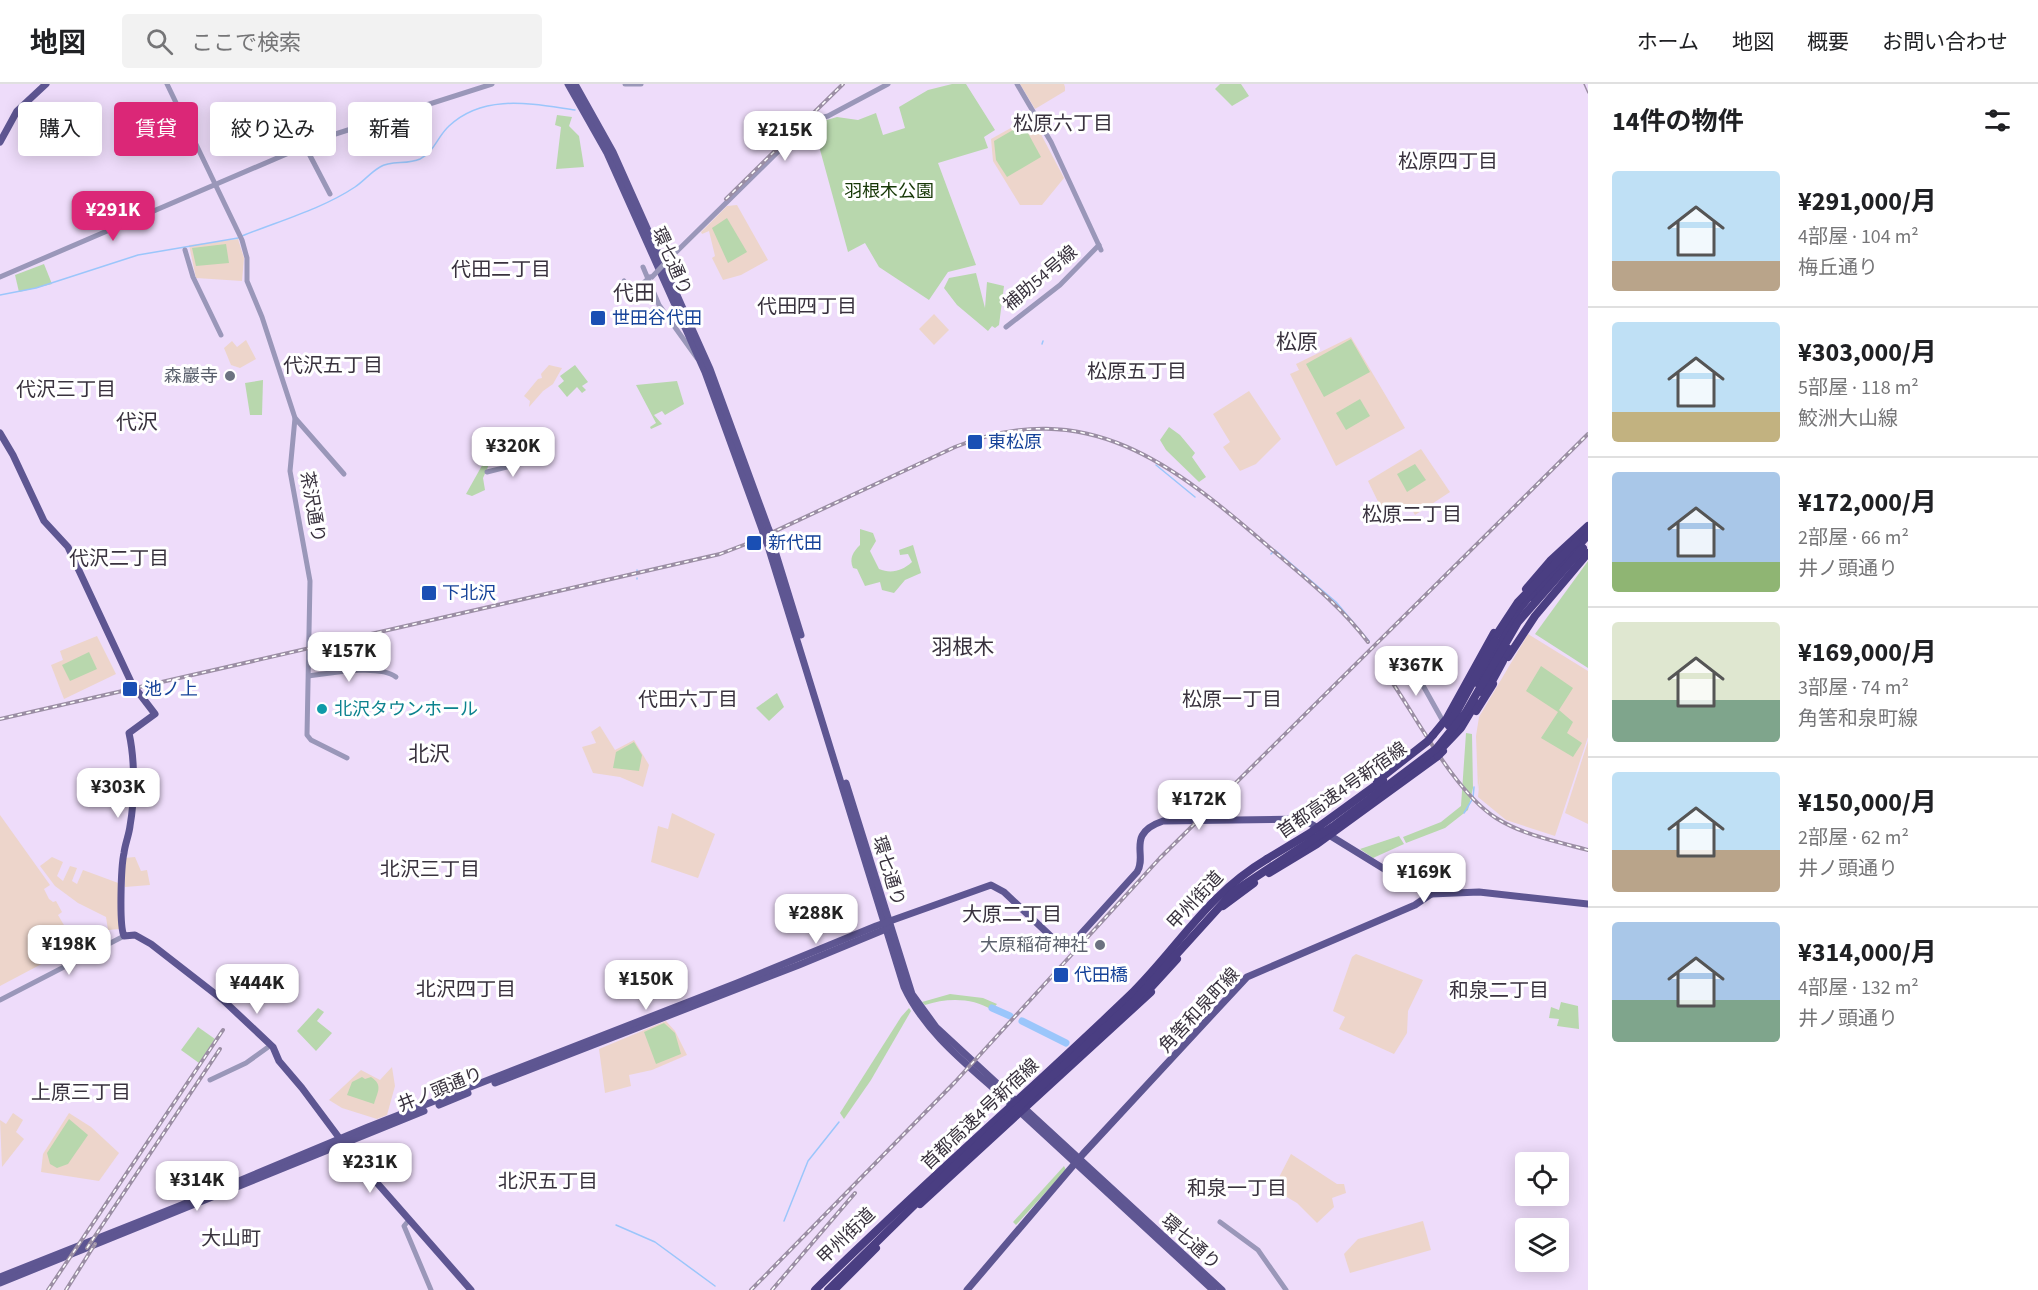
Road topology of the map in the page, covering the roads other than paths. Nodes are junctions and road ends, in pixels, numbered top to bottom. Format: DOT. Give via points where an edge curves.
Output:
graph roads {
  1 [pos="46,84"];
  2 [pos="167,84"];
  3 [pos="492,84"];
  4 [pos="568,84"];
  5 [pos="575,84"];
  6 [pos="625,84"];
  7 [pos="641,84"];
  8 [pos="887,84"];
  9 [pos="1017,84"];
  10 [pos="336,134"];
  11 [pos="0,142"];
  12 [pos="283,156"];
  13 [pos="310,156"];
  14 [pos="217,186"];
  15 [pos="330,194"];
  16 [pos="1100,247"];
  17 [pos="1108,247"];
  18 [pos="185,250"];
  19 [pos="643,267"];
  20 [pos="0,277"];
  21 [pos="650,278"];
  22 [pos="624,281"];
  23 [pos="1006,327"];
  24 [pos="221,335"];
  25 [pos="700,362"];
  26 [pos="295,418"];
  27 [pos="0,433"];
  28 [pos="532,454"];
  29 [pos="487,472"];
  30 [pos="344,474"];
  31 [pos="763,523"];
  32 [pos="1588,530"];
  33 [pos="1587,547"];
  34 [pos="1579,562"];
  35 [pos="1407,657"];
  36 [pos="309,676"];
  37 [pos="396,677"];
  38 [pos="1462,690"];
  39 [pos="1473,716"];
  40 [pos="1447,724"];
  41 [pos="1431,739"];
  42 [pos="1440,752"];
  43 [pos="347,758"];
  44 [pos="1425,758"];
  45 [pos="1343,825"];
  46 [pos="1316,826"];
  47 [pos="1330,834"];
  48 [pos="1351,848"];
  49 [pos="1431,894"];
  50 [pos="1210,903"];
  51 [pos="1588,904"];
  52 [pos="1218,910"];
  53 [pos="886,925"];
  54 [pos="124,936"];
  55 [pos="836,942"];
  56 [pos="852,944"];
  57 [pos="1160,963"];
  58 [pos="1166,973"];
  59 [pos="0,1000"];
  60 [pos="270,1045"];
  61 [pos="210,1080"];
  62 [pos="1012,1101"];
  63 [pos="1022,1109"];
  64 [pos="341,1141"];
  65 [pos="1079,1163"];
  66 [pos="899,1208"];
  67 [pos="911,1213"];
  68 [pos="409,1220"];
  69 [pos="1220,1222"];
  70 [pos="0,1277"];
  71 [pos="0,1283"];
  72 [pos="431,1290"];
  73 [pos="471,1290"];
  74 [pos="815,1290"];
  75 [pos="821,1290"];
  76 [pos="828,1290"];
  77 [pos="834,1290"];
  78 [pos="967,1290"];
  79 [pos="1213,1290"];
  80 [pos="1222,1290"];
  81 [pos="1286,1290"];
  1 -- 11 [label="main road" via="17,111"];
  2 -- 14 [label="street, 茶沢通り"];
  3 -- 10 [label="street"];
  4 -- 25 [label="main road, 環七通り" via="607,153"];
  5 -- 31 [label="main road, 環七通り" via="613,152 710,369"];
  6 -- 7 [label="street"];
  8 -- 21 [label="street, bridge" via="828,116 811,120"];
  9 -- 16 [label="street" via="1051,142"];
  12 -- 14 [label="street"];
  13 -- 15 [label="street"];
  14 -- 20 [label="street"];
  14 -- 26 [label="street, 茶沢通り" via="240,236 247,258 247,281"];
  16 -- 17 [label="street, 補助54号線"];
  16 -- 23 [label="street, 補助54号線" via="1060,285"];
  18 -- 24 [label="street" via="193,277"];
  19 -- 21 [label="street"];
  21 -- 22 [label="street" via="633,292"];
  21 -- 25 [label="street" via="668,319"];
  25 -- 31 [label="main road, 環七通り"];
  26 -- 30 [label="street"];
  26 -- 36 [label="street, 茶沢通り" via="290,471 310,581"];
  27 -- 54 [label="main road" via="44,521 68,547 132,684 155,714 129,733 132,790 123,856"];
  28 -- 29 [label="street" via="515,465"];
  31 -- 53 [label="main road, 環七通り"];
  32 -- 38 [label="highway, bridge" via="1518,602"];
  32 -- 38 [label="highway" via="1550,561 1512,606"];
  32 -- 40 [label="highway, 首都高速4号新宿線, bridge" via="1514,619"];
  32 -- 40 [label="highway, bridge" via="1562,552 1502,629"];
  32 -- 41 [label="highway, 甲州街道" via="1520,606 1458,707"];
  33 -- 34 [label="highway"];
  33 -- 39 [label="highway, bridge" via="1514,636"];
  33 -- 42 [label="highway, 甲州街道" via="1520,624 1461,728"];
  33 -- 44 [label="highway, 首都高速4号新宿線, bridge" via="1526,611 1466,712"];
  34 -- 39 [label="highway" via="1526,628"];
  34 -- 44 [label="highway, bridge" via="1541,604 1454,732"];
  35 -- 40 [label="street"];
  36 -- 37 [label="street" via="368,670"];
  36 -- 43 [label="street, 茶沢通り" via="308,737"];
  38 -- 40 [label="highway"];
  39 -- 42 [label="highway"];
  40 -- 41 [label="highway"];
  40 -- 75 [label="highway, 首都高速4号新宿線, bridge" via="1411,763 1230,888 1133,996 944,1169"];
  41 -- 46 [label="highway"];
  41 -- 50 [label="highway, 甲州街道, bridge" via="1383,780 1310,833 1238,878"];
  42 -- 45 [label="highway"];
  42 -- 52 [label="highway, 甲州街道, bridge" via="1316,842 1245,886"];
  44 -- 76 [label="highway, 首都高速4号新宿線, bridge" via="1233,892 1136,999 948,1172"];
  45 -- 47 [label="highway"];
  45 -- 48 [label="main road" via="1343,840"];
  46 -- 47 [label="main road, 井ノ頭通り"];
  46 -- 50 [label="highway" via="1242,871"];
  46 -- 53 [label="main road, 井ノ頭通り" via="1298,819 1177,819 1158,823 1139,843 1139,870 1067,947 994,885"];
  47 -- 48 [label="main road, 井ノ頭通り"];
  47 -- 52 [label="highway"];
  48 -- 49 [label="main road, 井ノ頭通り"];
  49 -- 51 [label="main road" via="1479,892"];
  49 -- 65 [label="main road, 角筈和泉町線" via="1415,905 1246,978"];
  50 -- 57 [label="highway, 甲州街道"];
  52 -- 58 [label="highway, 甲州街道"];
  53 -- 55 [label="main road, 井ノ頭通り"];
  53 -- 56 [label="main road, 井ノ頭通り"];
  53 -- 62 [label="main road, 環七通り" via="904,987 923,1021"];
  54 -- 59 [label="street"];
  54 -- 60 [label="main road" via="135,935 151,944 223,1000"];
  55 -- 56 [label="main road" via="850,940"];
  55 -- 64 [label="main road, 井ノ頭通り"];
  56 -- 64 [label="main road, 井ノ頭通り"];
  57 -- 62 [label="highway"];
  57 -- 66 [label="highway, 甲州街道"];
  58 -- 63 [label="highway" via="1145,998"];
  58 -- 67 [label="highway, 甲州街道"];
  60 -- 61 [label="street" via="246,1063"];
  60 -- 64 [label="main road"];
  62 -- 63 [label="main road, 環七通り, bridge"];
  62 -- 66 [label="highway"];
  63 -- 65 [label="main road, 環七通り"];
  63 -- 67 [label="highway"];
  64 -- 68 [label="main road"];
  64 -- 70 [label="main road, 井ノ頭通り"];
  64 -- 71 [label="main road, 井ノ頭通り"];
  65 -- 78 [label="main road, 角筈和泉町線"];
  65 -- 79 [label="main road, 環七通り"];
  65 -- 80 [label="main road, 環七通り"];
  66 -- 74 [label="highway, 甲州街道"];
  67 -- 77 [label="highway, 甲州街道"];
  68 -- 72 [label="street" via="404,1226"];
  68 -- 73 [label="main road"];
  69 -- 81 [label="street" via="1258,1250"];
}
